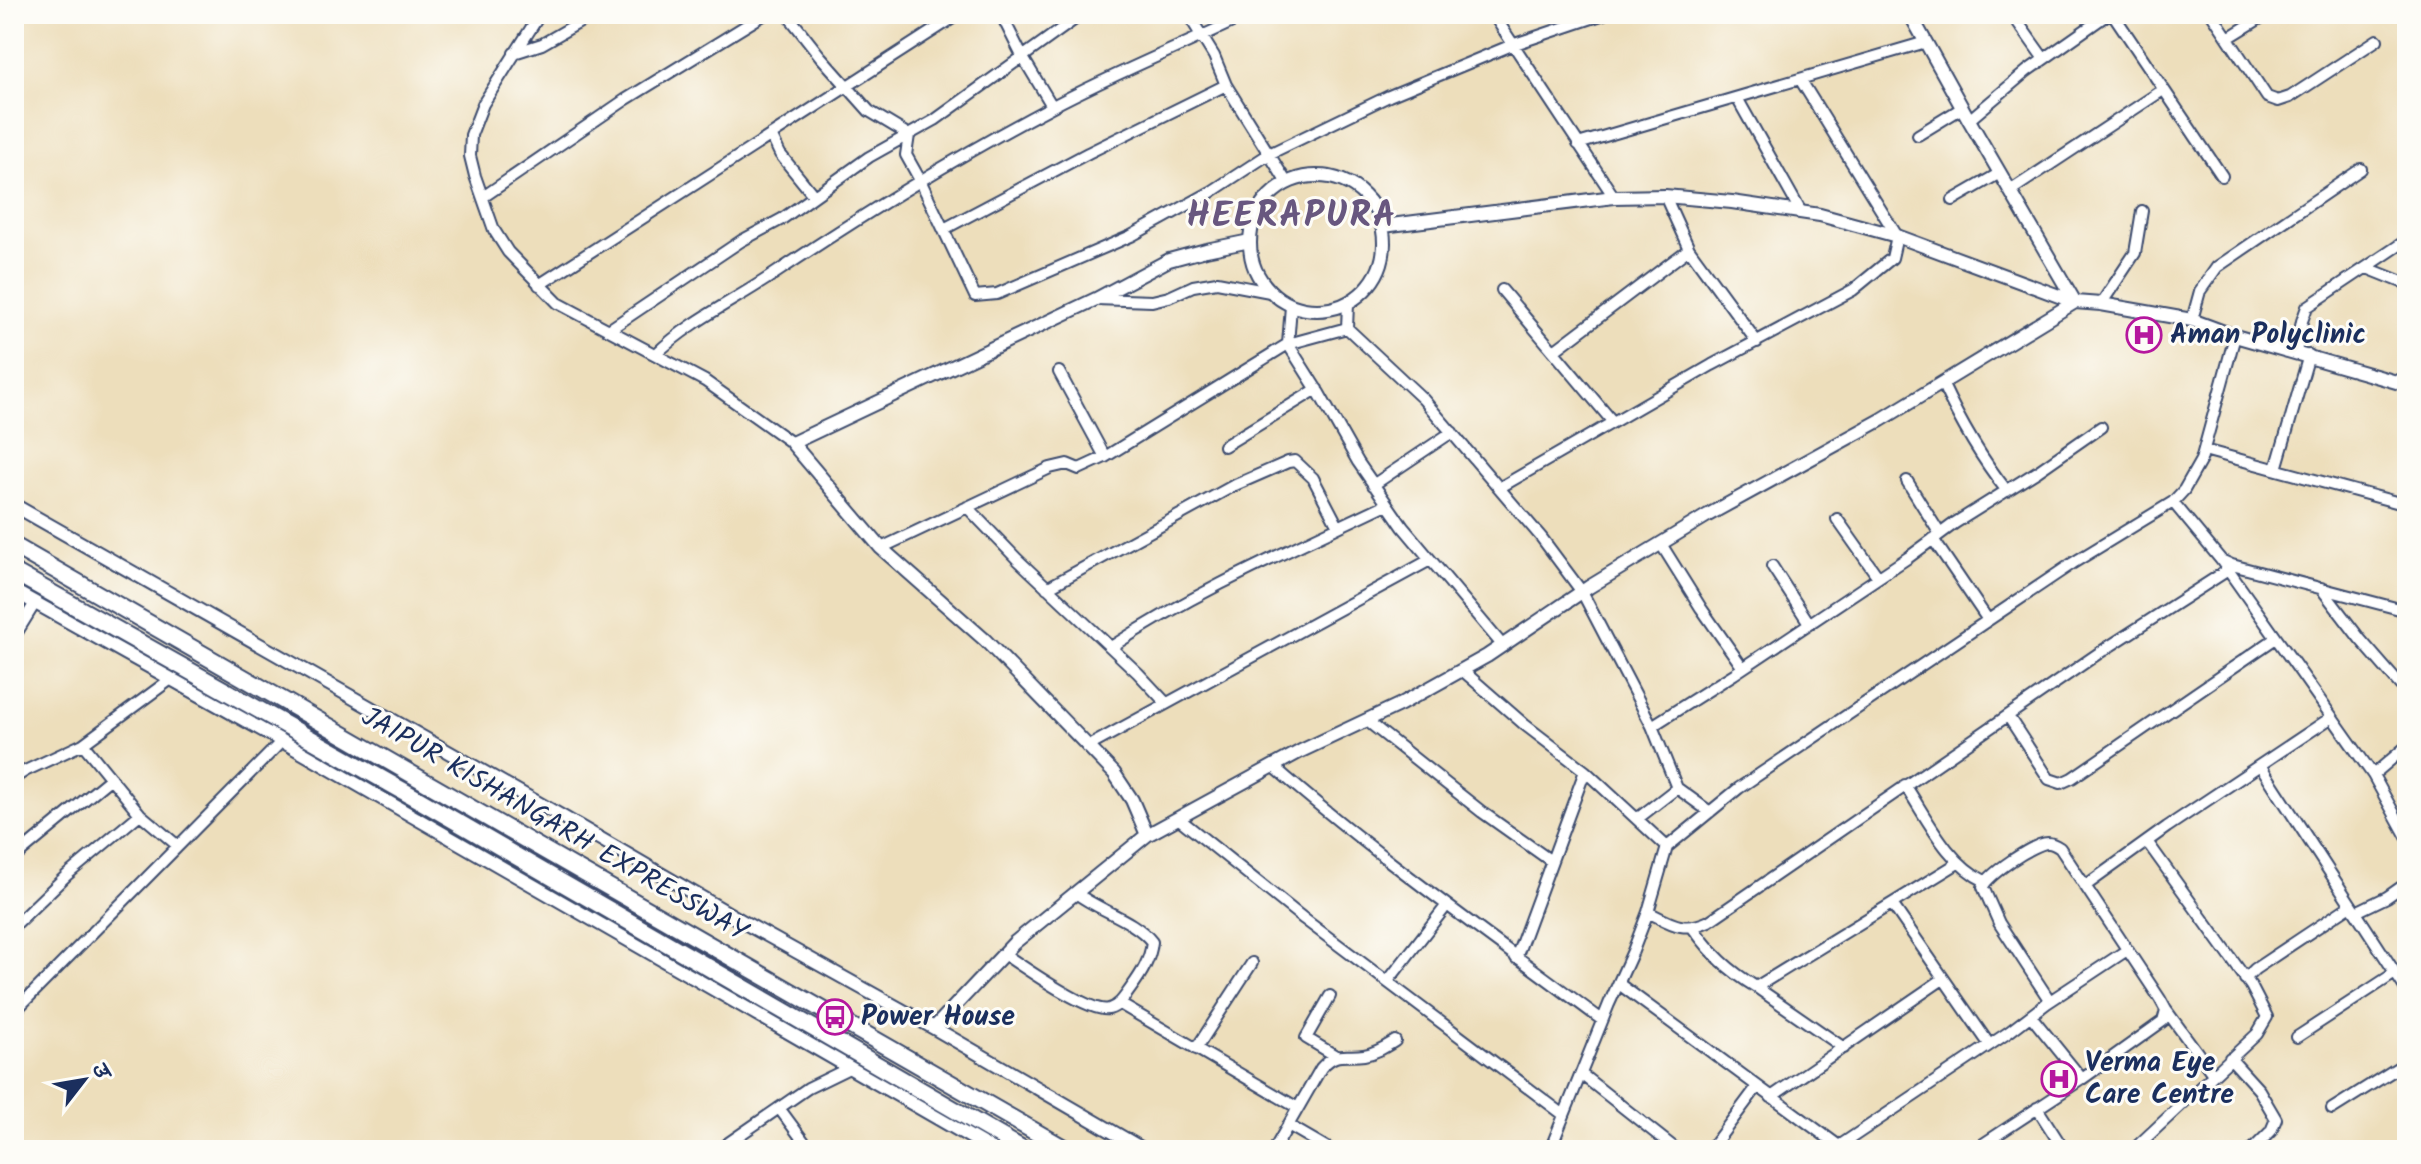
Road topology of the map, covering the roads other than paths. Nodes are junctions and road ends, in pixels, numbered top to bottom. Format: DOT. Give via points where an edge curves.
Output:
graph roads {
  1 [pos="540,14"];
  2 [pos="594,14"];
  3 [pos="765,14"];
  4 [pos="787,14"];
  5 [pos="959,14"];
  6 [pos="1001,14"];
  7 [pos="1082,14"];
  8 [pos="1188,14"];
  9 [pos="1249,14"];
  10 [pos="1493,14"];
  11 [pos="1604,14"];
  12 [pos="1910,14"];
  13 [pos="2012,14"];
  14 [pos="2110,14"];
  15 [pos="2212,14"];
  16 [pos="2267,14"];
  17 [pos="1201,37"];
  18 [pos="2228,38"];
  19 [pos="2377,40"];
  20 [pos="1926,42"];
  21 [pos="1512,45"];
  22 [pos="514,53"];
  23 [pos="1022,56"];
  24 [pos="2044,59"];
  25 [pos="1800,79"];
  26 [pos="1226,85"];
  27 [pos="847,86"];
  28 [pos="2163,90"];
  29 [pos="1737,98"];
  30 [pos="1052,106"];
  31 [pos="1962,108"];
  32 [pos="1969,120"];
  33 [pos="771,135"];
  34 [pos="909,135"];
  35 [pos="1918,135"];
  36 [pos="1578,144"];
  37 [pos="1269,154"];
  38 [pos="2361,169"];
  39 [pos="2000,173"];
  40 [pos="2222,176"];
  41 [pos="920,180"];
  42 [pos="1287,183"];
  43 [pos="2010,191"];
  44 [pos="814,196"];
  45 [pos="1665,196"];
  46 [pos="483,197"];
  47 [pos="1614,197"];
  48 [pos="1953,200"];
  49 [pos="2142,211"];
  50 [pos="1801,212"];
  51 [pos="1383,226"];
  52 [pos="944,229"];
  53 [pos="1897,236"];
  54 [pos="2407,240"];
  55 [pos="1250,241"];
  56 [pos="1689,249"];
  57 [pos="2367,268"];
  58 [pos="2407,284"];
  59 [pos="539,285"];
  60 [pos="1502,290"];
  61 [pos="1270,292"];
  62 [pos="1096,299"];
  63 [pos="2075,302"];
  64 [pos="1348,304"];
  65 [pos="2101,304"];
  66 [pos="1291,306"];
  67 [pos="2192,320"];
  68 [pos="1347,328"];
  69 [pos="610,329"];
  70 [pos="2235,336"];
  71 [pos="1757,342"];
  72 [pos="1288,344"];
  73 [pos="1554,351"];
  74 [pos="656,354"];
  75 [pos="2303,354"];
  76 [pos="1059,372"];
  77 [pos="1942,383"];
  78 [pos="2407,385"];
  79 [pos="1317,389"];
  80 [pos="1612,421"];
  81 [pos="2101,427"];
  82 [pos="1452,432"];
  83 [pos="792,443"];
  84 [pos="1224,446"];
  85 [pos="2204,450"];
  86 [pos="1105,457"];
  87 [pos="2276,469"];
  88 [pos="1907,481"];
  89 [pos="1373,485"];
  90 [pos="1499,488"];
  91 [pos="2007,491"];
  92 [pos="2173,502"];
  93 [pos="1387,504"];
  94 [pos="14,505"];
  95 [pos="2407,505"];
  96 [pos="967,507"];
  97 [pos="1837,519"];
  98 [pos="1338,526"];
  99 [pos="1937,536"];
  100 [pos="1661,544"];
  101 [pos="14,546"];
  102 [pos="881,548"];
  103 [pos="1430,560"];
  104 [pos="2221,560"];
  105 [pos="1772,566"];
  106 [pos="2228,570"];
  107 [pos="14,572"];
  108 [pos="1878,577"];
  109 [pos="1047,588"];
  110 [pos="2321,588"];
  111 [pos="14,591"];
  112 [pos="1582,592"];
  113 [pos="35,603"];
  114 [pos="2407,611"];
  115 [pos="1988,620"];
  116 [pos="1809,623"];
  117 [pos="14,637"];
  118 [pos="2276,638"];
  119 [pos="1503,646"];
  120 [pos="1111,647"];
  121 [pos="1743,668"];
  122 [pos="1462,670"];
  123 [pos="171,679"];
  124 [pos="2407,693"];
  125 [pos="1166,703"];
  126 [pos="2008,716"];
  127 [pos="2332,717"];
  128 [pos="1366,720"];
  129 [pos="1652,726"];
  130 [pos="282,741"];
  131 [pos="83,744"];
  132 [pos="2407,746"];
  133 [pos="1087,747"];
  134 [pos="2260,765"];
  135 [pos="1273,766"];
  136 [pos="1585,771"];
  137 [pos="2373,775"];
  138 [pos="14,778"];
  139 [pos="111,778"];
  140 [pos="1905,785"];
  141 [pos="1677,788"];
  142 [pos="1710,812"];
  143 [pos="140,814"];
  144 [pos="1178,818"];
  145 [pos="1637,819"];
  146 [pos="1147,835"];
  147 [pos="2407,837"];
  148 [pos="2148,843"];
  149 [pos="178,846"];
  150 [pos="1667,847"];
  151 [pos="14,858"];
  152 [pos="1551,861"];
  153 [pos="1958,863"];
  154 [pos="1985,881"];
  155 [pos="2407,883"];
  156 [pos="2085,886"];
  157 [pos="1076,893"];
  158 [pos="1892,904"];
  159 [pos="1447,905"];
  160 [pos="2354,908"];
  161 [pos="1648,912"];
  162 [pos="14,926"];
  163 [pos="1693,928"];
  164 [pos="2127,950"];
  165 [pos="1004,954"];
  166 [pos="1516,958"];
  167 [pos="1252,963"];
  168 [pos="2395,973"];
  169 [pos="1943,979"];
  170 [pos="2245,979"];
  171 [pos="1388,981"];
  172 [pos="1619,984"];
  173 [pos="1756,987"];
  174 [pos="2407,991"];
  175 [pos="1330,996"];
  176 [pos="2050,1001"];
  177 [pos="1120,1004"];
  178 [pos="2166,1010"];
  179 [pos="14,1012"];
  180 [pos="2031,1016"];
  181 [pos="1602,1020"];
  182 [pos="934,1028"];
  183 [pos="2297,1037"];
  184 [pos="1395,1041"];
  185 [pos="1989,1044"];
  186 [pos="1844,1048"];
  187 [pos="1196,1049"];
  188 [pos="1336,1056"];
  189 [pos="2230,1058"];
  190 [pos="2407,1062"];
  191 [pos="849,1068"];
  192 [pos="1581,1074"];
  193 [pos="2213,1074"];
  194 [pos="2082,1079"];
  195 [pos="1757,1087"];
  196 [pos="1771,1097"];
  197 [pos="779,1108"];
  198 [pos="1298,1108"];
  199 [pos="2037,1108"];
  200 [pos="2332,1109"];
  201 [pos="1564,1115"];
  202 [pos="1288,1125"];
  203 [pos="2407,1147"];
  204 [pos="1841,1148"];
  205 [pos="718,1150"];
  206 [pos="810,1150"];
  207 [pos="993,1150"];
  208 [pos="1024,1150"];
  209 [pos="1067,1150"];
  210 [pos="1144,1150"];
  211 [pos="1274,1150"];
  212 [pos="1331,1150"];
  213 [pos="1550,1150"];
  214 [pos="1677,1150"];
  215 [pos="1710,1150"];
  216 [pos="1974,1150"];
  217 [pos="2064,1150"];
  218 [pos="2133,1150"];
  219 [pos="2252,1150"];
  220 [pos="2402,1150"];
  1 -- 22 [label="street"];
  2 -- 22 [label="street" via="542,44"];
  3 -- 46 [label="street" via="625,100"];
  4 -- 27 [label="street"];
  5 -- 27 [label="street"];
  6 -- 23 [label="street"];
  7 -- 23 [label="street"];
  8 -- 17 [label="street"];
  9 -- 17 [label="street"];
  10 -- 21 [label="street"];
  11 -- 21 [label="street"];
  12 -- 20 [label="street"];
  13 -- 24 [label="street"];
  14 -- 24 [label="street"];
  14 -- 28 [label="street"];
  15 -- 18 [label="street"];
  16 -- 18 [label="street"];
  17 -- 26 [label="street"];
  17 -- 30 [label="street"];
  18 -- 19 [label="street" via="2267,97 2278,101"];
  20 -- 25 [label="street"];
  20 -- 31 [label="street"];
  21 -- 36 [label="street"];
  21 -- 37 [label="street"];
  22 -- 46 [label="street" via="471,135 470,156"];
  23 -- 30 [label="street"];
  23 -- 34 [label="street"];
  24 -- 32 [label="street"];
  25 -- 29 [label="street"];
  25 -- 53 [label="street"];
  26 -- 37 [label="street"];
  26 -- 52 [label="street"];
  27 -- 33 [label="street"];
  27 -- 34 [label="street" via="869,111"];
  28 -- 40 [label="street"];
  28 -- 43 [label="street"];
  29 -- 36 [label="street"];
  29 -- 50 [label="street"];
  30 -- 41 [label="street"];
  31 -- 32 [label="street"];
  31 -- 35 [label="street"];
  32 -- 39 [label="street"];
  33 -- 44 [label="street"];
  33 -- 59 [label="street"];
  34 -- 41 [label="street" via="906,155"];
  34 -- 44 [label="street"];
  36 -- 47 [label="street"];
  37 -- 42 [label="street"];
  37 -- 52 [label="street" via="1131,236 997,294 975,296"];
  38 -- 67 [label="street" via="2217,267 2200,291"];
  39 -- 43 [label="street"];
  39 -- 48 [label="street"];
  41 -- 52 [label="street"];
  41 -- 74 [label="street" via="675,335"];
  42 -- 51 [label="street" via="1310,176 1335,178 1357,188"];
  42 -- 55 [label="street" via="1268,197 1254,219"];
  43 -- 63 [label="street"];
  44 -- 69 [label="street"];
  45 -- 47 [label="street"];
  45 -- 50 [label="street"];
  45 -- 56 [label="street"];
  46 -- 59 [label="street" via="508,252"];
  47 -- 51 [label="street"];
  49 -- 65 [label="street" via="2135,253"];
  50 -- 53 [label="street"];
  51 -- 64 [label="street" via="1383,262 1370,287"];
  53 -- 63 [label="street"];
  53 -- 71 [label="street" via="1892,258 1853,290"];
  54 -- 57 [label="street"];
  55 -- 61 [label="street" via="1255,270"];
  55 -- 62 [label="street" via="1169,260"];
  56 -- 71 [label="street"];
  56 -- 73 [label="street"];
  57 -- 58 [label="street"];
  57 -- 75 [label="street" via="2307,307"];
  59 -- 69 [label="street" via="558,303"];
  60 -- 73 [label="street"];
  61 -- 62 [label="street" via="1217,282 1152,301"];
  61 -- 66 [label="street"];
  62 -- 83 [label="street"];
  63 -- 65 [label="street"];
  63 -- 77 [label="street"];
  64 -- 66 [label="street" via="1320,311"];
  64 -- 68 [label="street"];
  65 -- 67 [label="street"];
  66 -- 72 [label="street"];
  67 -- 70 [label="street"];
  68 -- 72 [label="street"];
  68 -- 82 [label="street"];
  69 -- 74 [label="street"];
  70 -- 75 [label="street"];
  70 -- 85 [label="street"];
  71 -- 80 [label="street"];
  72 -- 79 [label="street"];
  72 -- 86 [label="street"];
  73 -- 80 [label="street"];
  74 -- 83 [label="street" via="705,381"];
  75 -- 78 [label="street"];
  75 -- 87 [label="street"];
  76 -- 86 [label="street"];
  77 -- 91 [label="street" via="1960,422"];
  77 -- 100 [label="street"];
  79 -- 84 [label="street"];
  79 -- 89 [label="street"];
  80 -- 90 [label="street"];
  81 -- 91 [label="street"];
  82 -- 89 [label="street"];
  82 -- 90 [label="street"];
  83 -- 102 [label="street"];
  85 -- 87 [label="street"];
  85 -- 92 [label="street"];
  86 -- 96 [label="street" via="1079,469 1067,464 1050,468"];
  87 -- 95 [label="street"];
  88 -- 99 [label="street"];
  89 -- 93 [label="street"];
  90 -- 112 [label="street"];
  91 -- 99 [label="street"];
  92 -- 104 [label="street"];
  92 -- 115 [label="street"];
  93 -- 98 [label="street"];
  93 -- 103 [label="street"];
  94 -- 182 [label="street"];
  96 -- 102 [label="street"];
  96 -- 109 [label="street"];
  97 -- 108 [label="street"];
  98 -- 109 [label="street" via="1313,478 1295,461 1288,462 1233,486"];
  98 -- 120 [label="street" via="1252,567"];
  99 -- 108 [label="street"];
  99 -- 115 [label="street"];
  100 -- 112 [label="street"];
  100 -- 121 [label="street"];
  101 -- 209 [label="highway, JAIPUR KISHANGARH EXPRESSWAY"];
  102 -- 133 [label="street" via="985,640"];
  103 -- 119 [label="street"];
  103 -- 125 [label="street"];
  104 -- 106 [label="street"];
  104 -- 110 [label="street"];
  105 -- 116 [label="street"];
  106 -- 118 [label="street"];
  106 -- 126 [label="street"];
  107 -- 208 [label="highway, JAIPUR KISHANGARH EXPRESSWAY"];
  108 -- 116 [label="street"];
  109 -- 120 [label="street"];
  110 -- 114 [label="street"];
  110 -- 124 [label="street"];
  111 -- 113 [label="street"];
  112 -- 119 [label="street"];
  112 -- 129 [label="street"];
  113 -- 117 [label="street"];
  113 -- 123 [label="street"];
  115 -- 142 [label="street"];
  116 -- 121 [label="street"];
  118 -- 126 [label="street" via="2061,783 2049,779"];
  118 -- 127 [label="street"];
  119 -- 122 [label="street"];
  120 -- 125 [label="street"];
  121 -- 129 [label="street"];
  122 -- 128 [label="street"];
  122 -- 136 [label="street"];
  123 -- 130 [label="street"];
  123 -- 131 [label="street"];
  125 -- 133 [label="street"];
  126 -- 140 [label="street"];
  127 -- 134 [label="street"];
  127 -- 137 [label="street"];
  128 -- 135 [label="street"];
  128 -- 152 [label="street"];
  129 -- 141 [label="street"];
  130 -- 149 [label="street"];
  130 -- 191 [label="street"];
  131 -- 138 [label="street"];
  131 -- 139 [label="street"];
  132 -- 137 [label="street"];
  133 -- 146 [label="street" via="1114,773"];
  134 -- 148 [label="street"];
  134 -- 160 [label="street"];
  135 -- 144 [label="street"];
  135 -- 159 [label="street"];
  136 -- 145 [label="street"];
  136 -- 152 [label="street"];
  137 -- 147 [label="street"];
  139 -- 143 [label="street"];
  139 -- 151 [label="street"];
  140 -- 153 [label="street"];
  140 -- 163 [label="street"];
  141 -- 142 [label="street"];
  141 -- 145 [label="street"];
  142 -- 150 [label="street"];
  143 -- 149 [label="street"];
  143 -- 162 [label="street"];
  144 -- 146 [label="street"];
  144 -- 171 [label="street"];
  145 -- 150 [label="street"];
  146 -- 157 [label="street"];
  148 -- 156 [label="street"];
  148 -- 170 [label="street"];
  149 -- 179 [label="street"];
  150 -- 161 [label="street"];
  152 -- 166 [label="street"];
  153 -- 154 [label="street"];
  153 -- 158 [label="street"];
  154 -- 156 [label="street" via="2050,843 2060,848"];
  154 -- 176 [label="street" via="1999,923"];
  155 -- 160 [label="street" via="2387,897"];
  156 -- 164 [label="street"];
  157 -- 165 [label="street"];
  157 -- 177 [label="street" via="1144,931 1152,942 1150,957"];
  158 -- 169 [label="street"];
  158 -- 173 [label="street"];
  159 -- 166 [label="street"];
  159 -- 171 [label="street"];
  160 -- 168 [label="street"];
  160 -- 170 [label="street"];
  161 -- 163 [label="street"];
  161 -- 172 [label="street"];
  163 -- 173 [label="street" via="1732,973"];
  164 -- 176 [label="street"];
  164 -- 178 [label="street"];
  165 -- 177 [label="street" via="1097,1008"];
  165 -- 182 [label="street"];
  166 -- 181 [label="street"];
  167 -- 187 [label="street"];
  168 -- 174 [label="street"];
  168 -- 183 [label="street"];
  169 -- 185 [label="street"];
  169 -- 186 [label="street"];
  170 -- 189 [label="street" via="2267,1017"];
  171 -- 201 [label="street"];
  172 -- 181 [label="street"];
  172 -- 195 [label="street"];
  173 -- 186 [label="street"];
  175 -- 188 [label="street" via="1306,1038"];
  176 -- 180 [label="street"];
  177 -- 187 [label="street"];
  178 -- 193 [label="street"];
  178 -- 194 [label="street" via="2163,1021"];
  180 -- 185 [label="street"];
  180 -- 194 [label="street"];
  181 -- 192 [label="street"];
  182 -- 210 [label="street"];
  184 -- 188 [label="street" via="1364,1055"];
  185 -- 204 [label="street"];
  186 -- 196 [label="street"];
  187 -- 198 [label="street"];
  188 -- 198 [label="street" via="1321,1068"];
  189 -- 193 [label="street"];
  189 -- 219 [label="street" via="2276,1119"];
  190 -- 200 [label="street"];
  191 -- 197 [label="street"];
  191 -- 207 [label="street"];
  192 -- 201 [label="street"];
  192 -- 214 [label="street"];
  193 -- 218 [label="street"];
  194 -- 199 [label="street"];
  195 -- 196 [label="street"];
  195 -- 215 [label="street"];
  196 -- 204 [label="street"];
  197 -- 205 [label="street"];
  197 -- 206 [label="street"];
  198 -- 202 [label="street"];
  199 -- 216 [label="street"];
  199 -- 217 [label="street"];
  201 -- 213 [label="street"];
  202 -- 211 [label="street"];
  202 -- 212 [label="street"];
  203 -- 220 [label="street"];
}
